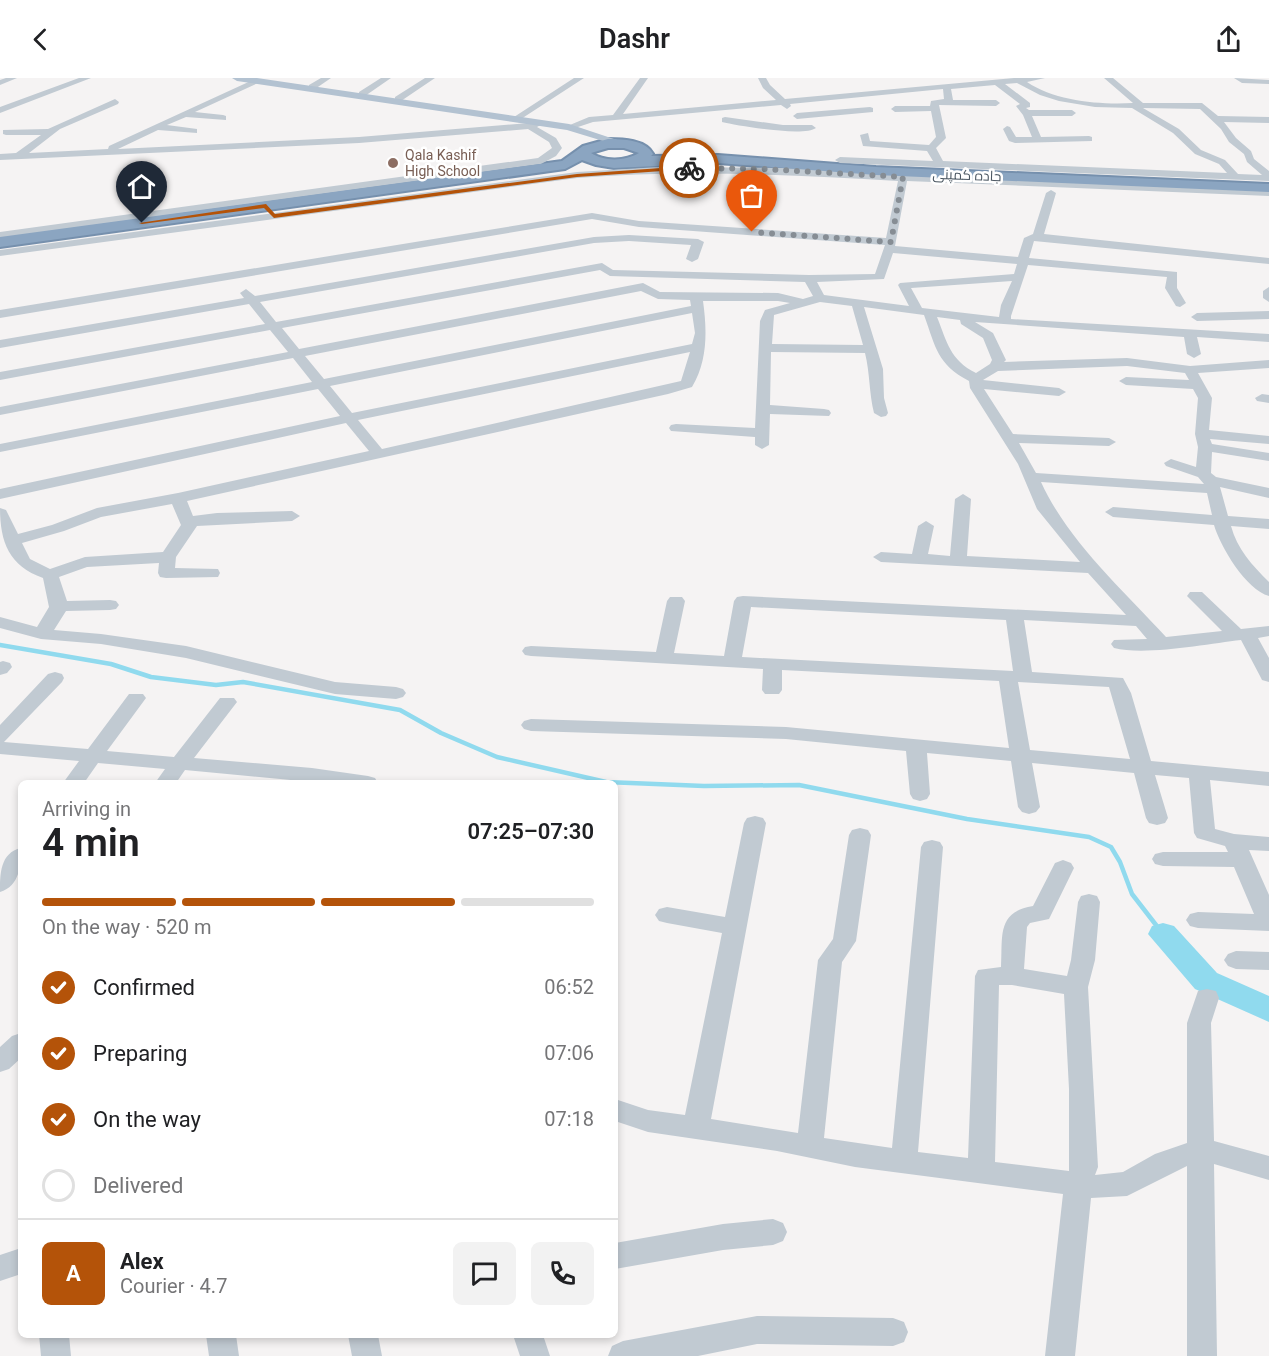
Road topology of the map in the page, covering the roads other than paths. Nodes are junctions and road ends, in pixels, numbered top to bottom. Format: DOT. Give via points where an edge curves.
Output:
graph roads {
  1 [pos="13,78"];
  2 [pos="56,78"];
  3 [pos="237,78"];
  4 [pos="327,78"];
  5 [pos="387,78"];
  6 [pos="431,78"];
  7 [pos="580,78"];
  8 [pos="644,78"];
  9 [pos="762,78"];
  10 [pos="1041,78"];
  11 [pos="1108,78"];
  12 [pos="254,79"];
  13 [pos="83,80"];
  14 [pos="1019,80"];
  15 [pos="1240,80"];
  16 [pos="0,82"];
  17 [pos="948,82"];
  18 [pos="998,82"];
  19 [pos="1269,82"];
  20 [pos="312,87"];
  21 [pos="838,88"];
  22 [pos="772,93"];
  23 [pos="1257,93"];
  24 [pos="362,94"];
  25 [pos="1090,95"];
  26 [pos="13,96"];
  27 [pos="33,98"];
  28 [pos="398,99"];
  29 [pos="115,102"];
  30 [pos="782,102"];
  31 [pos="996,103"];
  32 [pos="939,105"];
  33 [pos="1108,106"];
  34 [pos="1136,106"];
  35 [pos="720,107"];
  36 [pos="895,109"];
  37 [pos="0,110"];
  38 [pos="870,110"];
  39 [pos="1072,113"];
  40 [pos="183,114"];
  41 [pos="1023,114"];
  42 [pos="797,116"];
  43 [pos="518,117"];
  44 [pos="616,117"];
  45 [pos="223,118"];
  46 [pos="1217,119"];
  47 [pos="725,120"];
  48 [pos="1269,120"];
  49 [pos="704,121"];
  50 [pos="535,124"];
  51 [pos="156,127"];
  52 [pos="569,127"];
  53 [pos="812,128"];
  54 [pos="1007,129"];
  55 [pos="194,131"];
  56 [pos="6,132"];
  57 [pos="50,132"];
  58 [pos="866,135"];
  59 [pos="819,137"];
  60 [pos="1089,139"];
  61 [pos="1038,140"];
  62 [pos="631,146"];
  63 [pos="931,148"];
  64 [pos="585,151"];
  65 [pos="105,152"];
  66 [pos="19,156"];
  67 [pos="736,156"];
  68 [pos="0,157"];
  69 [pos="630,161"];
  70 [pos="603,162"];
  71 [pos="940,164"];
  72 [pos="903,177"];
  73 [pos="1236,177"];
  74 [pos="1269,179"];
  75 [pos="362,190"];
  76 [pos="1269,190"];
  77 [pos="1051,193"];
  78 [pos="267,208"];
  79 [pos="141,219"];
  80 [pos="0,235"];
  81 [pos="1038,237"];
  82 [pos="0,244"];
  83 [pos="890,245"];
  84 [pos="0,253"];
  85 [pos="692,259"];
  86 [pos="1022,259"];
  87 [pos="1269,261"];
  88 [pos="232,276"];
  89 [pos="1019,277"];
  90 [pos="809,279"];
  91 [pos="1269,291"];
  92 [pos="820,298"];
  93 [pos="1269,298"];
  94 [pos="252,300"];
  95 [pos="801,302"];
  96 [pos="696,303"];
  97 [pos="856,303"];
  98 [pos="1180,303"];
  99 [pos="924,313"];
  100 [pos="0,314"];
  101 [pos="1269,315"];
  102 [pos="1197,316"];
  103 [pos="960,318"];
  104 [pos="1005,322"];
  105 [pos="273,326"];
  106 [pos="1190,334"];
  107 [pos="1250,338"];
  108 [pos="1269,338"];
  109 [pos="0,344"];
  110 [pos="1108,345"];
  111 [pos="699,346"];
  112 [pos="765,348"];
  113 [pos="871,349"];
  114 [pos="295,354"];
  115 [pos="1194,354"];
  116 [pos="1269,356"];
  117 [pos="1269,364"];
  118 [pos="995,367"];
  119 [pos="1190,370"];
  120 [pos="0,376"];
  121 [pos="976,381"];
  122 [pos="1126,381"];
  123 [pos="321,385"];
  124 [pos="1199,385"];
  125 [pos="1059,392"];
  126 [pos="764,409"];
  127 [pos="0,411"];
  128 [pos="824,413"];
  129 [pos="881,413"];
  130 [pos="348,418"];
  131 [pos="676,428"];
  132 [pos="1011,438"];
  133 [pos="1203,440"];
  134 [pos="1269,440"];
  135 [pos="1109,442"];
  136 [pos="0,448"];
  137 [pos="378,453"];
  138 [pos="1269,457"];
  139 [pos="1172,463"];
  140 [pos="1032,477"];
  141 [pos="1209,481"];
  142 [pos="1269,493"];
  143 [pos="0,494"];
  144 [pos="178,498"];
  145 [pos="963,499"];
  146 [pos="1113,512"];
  147 [pos="0,513"];
  148 [pos="292,516"];
  149 [pos="1221,520"];
  150 [pos="188,522"];
  151 [pos="1269,524"];
  152 [pos="926,526"];
  153 [pos="13,540"];
  154 [pos="168,557"];
  155 [pos="882,557"];
  156 [pos="919,560"];
  157 [pos="958,562"];
  158 [pos="1093,568"];
  159 [pos="212,573"];
  160 [pos="50,575"];
  161 [pos="1269,591"];
  162 [pos="1196,596"];
  163 [pos="676,601"];
  164 [pos="110,605"];
  165 [pos="60,606"];
  166 [pos="1014,614"];
  167 [pos="1141,621"];
  168 [pos="0,622"];
  169 [pos="1269,631"];
  170 [pos="41,634"];
  171 [pos="1242,634"];
  172 [pos="1161,643"];
  173 [pos="1120,644"];
  174 [pos="531,651"];
  175 [pos="664,658"];
  176 [pos="732,662"];
  177 [pos="773,664"];
  178 [pos="1015,675"];
  179 [pos="1269,675"];
  180 [pos="55,678"];
  181 [pos="771,690"];
  182 [pos="396,693"];
  183 [pos="136,698"];
  184 [pos="227,702"];
  185 [pos="531,725"];
  186 [pos="0,737"];
  187 [pos="916,746"];
  188 [pos="0,748"];
  189 [pos="94,754"];
  190 [pos="1022,757"];
  191 [pos="179,765"];
  192 [pos="1141,768"];
  193 [pos="1199,773"];
  194 [pos="307,779"];
  195 [pos="1269,779"];
  196 [pos="75,780"];
  197 [pos="167,780"];
  198 [pos="322,780"];
  199 [pos="920,794"];
  200 [pos="1029,807"];
  201 [pos="1156,818"];
  202 [pos="755,823"];
  203 [pos="860,835"];
  204 [pos="1269,844"];
  205 [pos="932,848"];
  206 [pos="1238,850"];
  207 [pos="18,859"];
  208 [pos="1163,859"];
  209 [pos="1063,868"];
  210 [pos="0,884"];
  211 [pos="1089,902"];
  212 [pos="667,915"];
  213 [pos="1198,920"];
  214 [pos="1269,922"];
  215 [pos="736,927"];
  216 [pos="1236,960"];
  217 [pos="1269,961"];
  218 [pos="1012,976"];
  219 [pos="1076,987"];
  220 [pos="1208,998"];
  221 [pos="18,1046"];
  222 [pos="0,1062"];
  223 [pos="618,1111"];
  224 [pos="696,1130"];
  225 [pos="810,1146"];
  226 [pos="1202,1149"];
  227 [pos="904,1161"];
  228 [pos="1269,1168"];
  229 [pos="981,1171"];
  230 [pos="1078,1184"];
  231 [pos="772,1232"];
  232 [pos="618,1255"];
  233 [pos="18,1262"];
  234 [pos="0,1268"];
  235 [pos="893,1332"];
  236 [pos="54,1338"];
  237 [pos="221,1338"];
  238 [pos="364,1338"];
  239 [pos="529,1338"];
  240 [pos="56,1356"];
  241 [pos="224,1356"];
  242 [pos="367,1356"];
  243 [pos="535,1356"];
  244 [pos="623,1356"];
  245 [pos="1060,1356"];
  246 [pos="1202,1356"];
  1 -- 16 [label="street"];
  2 -- 13 [label="street"];
  3 -- 12 [label="main road"];
  4 -- 20 [label="street"];
  5 -- 24 [label="street"];
  6 -- 28 [label="street"];
  7 -- 43 [label="street"];
  8 -- 44 [label="street"];
  9 -- 22 [label="street"];
  10 -- 14 [label="street"];
  11 -- 34 [label="street" via="1142,104"];
  12 -- 20 [label="main road"];
  12 -- 40 [label="street"];
  12 -- 50 [label="main road"];
  13 -- 27 [label="street"];
  14 -- 18 [label="street"];
  14 -- 33 [label="street" via="1037,92"];
  15 -- 19 [label="street"];
  15 -- 23 [label="street" via="1240,86"];
  17 -- 18 [label="street"];
  17 -- 30 [label="street"];
  17 -- 32 [label="street" via="949,101"];
  18 -- 41 [label="street" via="1028,105 1020,106"];
  20 -- 24 [label="main road"];
  21 -- 22 [label="street"];
  22 -- 30 [label="street"];
  24 -- 28 [label="main road"];
  25 -- 33 [label="street"];
  26 -- 27 [label="street"];
  27 -- 37 [label="street"];
  28 -- 43 [label="main road"];
  29 -- 57 [label="street"];
  30 -- 35 [label="street" via="733,102"];
  30 -- 42 [label="street"];
  31 -- 32 [label="street"];
  32 -- 36 [label="street"];
  32 -- 63 [label="street" via="941,138"];
  33 -- 34 [label="street"];
  34 -- 46 [label="street" via="1202,106"];
  34 -- 73 [label="street" via="1176,131 1198,152 1222,162"];
  35 -- 44 [label="street"];
  35 -- 49 [label="street"];
  38 -- 42 [label="street"];
  39 -- 41 [label="street"];
  40 -- 45 [label="street"];
  40 -- 51 [label="street"];
  41 -- 61 [label="street"];
  42 -- 53 [label="street"];
  43 -- 50 [label="main road"];
  44 -- 52 [label="street" via="592,119"];
  46 -- 48 [label="street"];
  46 -- 74 [label="street"];
  47 -- 53 [label="street"];
  50 -- 52 [label="main road"];
  50 -- 64 [label="main road" via="572,135"];
  50 -- 65 [label="street" via="348,140"];
  50 -- 75 [label="street" via="557,147 541,161"];
  51 -- 55 [label="street"];
  51 -- 65 [label="street"];
  52 -- 62 [label="main road"];
  53 -- 59 [label="street"];
  54 -- 61 [label="street" via="1013,140"];
  56 -- 57 [label="street"];
  57 -- 66 [label="street"];
  58 -- 63 [label="street" via="866,144"];
  60 -- 61 [label="street"];
  62 -- 64 [label="highway, جاده کمپنی" via="601,145"];
  62 -- 67 [label="highway, جاده کمپنی"];
  62 -- 69 [label="highway" via="646,154"];
  63 -- 71 [label="street"];
  64 -- 70 [label="highway" via="589,159"];
  64 -- 75 [label="highway, جاده کمپنی" via="565,165"];
  65 -- 66 [label="street"];
  66 -- 68 [label="street"];
  67 -- 71 [label="street"];
  67 -- 74 [label="highway, جاده کمپنی" via="853,165"];
  69 -- 70 [label="highway, جاده کمپنی"];
  69 -- 76 [label="highway, جاده کمپنی" via="718,159 857,170"];
  70 -- 78 [label="highway, جاده کمپنی" via="517,177"];
  71 -- 73 [label="street"];
  72 -- 76 [label="street"];
  72 -- 78 [label="street" via="747,168 639,169"];
  72 -- 83 [label="street"];
  73 -- 74 [label="street"];
  75 -- 78 [label="highway, جاده کمپنی"];
  77 -- 81 [label="street"];
  78 -- 79 [label="highway"];
  78 -- 82 [label="highway"];
  78 -- 84 [label="street"];
  79 -- 80 [label="street"];
  79 -- 82 [label="highway"];
  81 -- 86 [label="street" via="1029,238"];
  81 -- 87 [label="street"];
  83 -- 86 [label="street"];
  83 -- 88 [label="street" via="639,224 592,216"];
  83 -- 90 [label="street" via="880,277"];
  85 -- 94 [label="street" via="698,242 594,240"];
  86 -- 89 [label="street"];
  86 -- 98 [label="street" via="1173,274 1171,288"];
  88 -- 94 [label="street"];
  88 -- 100 [label="street"];
  89 -- 99 [label="street" via="904,285"];
  89 -- 104 [label="street" via="1004,310"];
  90 -- 92 [label="street"];
  90 -- 105 [label="street" via="748,270 610,273 602,266"];
  91 -- 93 [label="street"];
  92 -- 95 [label="street"];
  92 -- 97 [label="street"];
  94 -- 105 [label="street"];
  94 -- 109 [label="street"];
  95 -- 96 [label="street" via="778,297"];
  95 -- 112 [label="street" via="770,313"];
  96 -- 111 [label="street"];
  96 -- 114 [label="street" via="658,295 643,287"];
  96 -- 123 [label="street"];
  97 -- 99 [label="street"];
  97 -- 113 [label="street"];
  99 -- 103 [label="street"];
  99 -- 121 [label="street" via="955,368"];
  101 -- 102 [label="street"];
  103 -- 104 [label="street"];
  103 -- 118 [label="street" via="989,336 999,360"];
  104 -- 110 [label="street"];
  105 -- 114 [label="street"];
  105 -- 120 [label="street"];
  106 -- 107 [label="street"];
  106 -- 110 [label="street"];
  106 -- 115 [label="street"];
  107 -- 108 [label="street"];
  107 -- 116 [label="street"];
  110 -- 118 [label="street"];
  110 -- 119 [label="street"];
  111 -- 130 [label="street"];
  111 -- 137 [label="street" via="687,384"];
  112 -- 113 [label="street"];
  112 -- 126 [label="street"];
  113 -- 129 [label="street"];
  114 -- 123 [label="street"];
  114 -- 127 [label="street"];
  117 -- 119 [label="street"];
  118 -- 121 [label="street"];
  119 -- 124 [label="street"];
  121 -- 125 [label="street"];
  121 -- 132 [label="street"];
  122 -- 124 [label="street"];
  123 -- 130 [label="street"];
  123 -- 136 [label="street"];
  124 -- 133 [label="street" via="1205,398"];
  126 -- 128 [label="street"];
  126 -- 131 [label="street" via="762,439"];
  130 -- 137 [label="street"];
  130 -- 143 [label="street"];
  132 -- 135 [label="street"];
  132 -- 140 [label="street"];
  133 -- 134 [label="street"];
  133 -- 138 [label="street"];
  133 -- 141 [label="street"];
  137 -- 144 [label="street"];
  139 -- 141 [label="street"];
  140 -- 141 [label="street"];
  140 -- 158 [label="street" via="1045,509"];
  141 -- 142 [label="street"];
  141 -- 149 [label="street"];
  144 -- 150 [label="street"];
  144 -- 153 [label="street" via="97,513"];
  145 -- 157 [label="street"];
  146 -- 149 [label="street"];
  147 -- 153 [label="street"];
  148 -- 150 [label="street"];
  149 -- 151 [label="street"];
  149 -- 161 [label="street" via="1226,539 1244,567"];
  150 -- 154 [label="street"];
  152 -- 156 [label="street"];
  153 -- 160 [label="street" via="23,561"];
  154 -- 159 [label="street" via="166,573"];
  154 -- 160 [label="street" via="85,562"];
  155 -- 156 [label="street"];
  156 -- 157 [label="street"];
  157 -- 158 [label="street"];
  158 -- 167 [label="street"];
  160 -- 165 [label="street"];
  162 -- 171 [label="street"];
  163 -- 175 [label="street"];
  164 -- 165 [label="street"];
  165 -- 170 [label="street"];
  166 -- 167 [label="street"];
  166 -- 176 [label="street" via="743,601"];
  166 -- 178 [label="street"];
  167 -- 172 [label="street"];
  168 -- 170 [label="street"];
  169 -- 171 [label="street"];
  170 -- 182 [label="street" via="186,652 335,688"];
  171 -- 172 [label="street"];
  171 -- 179 [label="street"];
  172 -- 173 [label="street"];
  174 -- 175 [label="street"];
  175 -- 176 [label="street"];
  176 -- 177 [label="street"];
  177 -- 178 [label="street"];
  177 -- 181 [label="street"];
  178 -- 190 [label="street"];
  178 -- 192 [label="street" via="1116,682"];
  180 -- 186 [label="street"];
  183 -- 189 [label="street"];
  184 -- 191 [label="street"];
  185 -- 187 [label="street" via="786,734"];
  187 -- 190 [label="street"];
  187 -- 199 [label="street"];
  188 -- 189 [label="street"];
  189 -- 191 [label="street"];
  189 -- 196 [label="street"];
  190 -- 192 [label="street"];
  190 -- 200 [label="street"];
  191 -- 194 [label="street"];
  191 -- 197 [label="street"];
  192 -- 193 [label="street"];
  192 -- 201 [label="street"];
  193 -- 195 [label="street"];
  193 -- 206 [label="street" via="1203,830"];
  194 -- 198 [label="street"];
  202 -- 215 [label="street"];
  203 -- 225 [label="street" via="844,941 830,960"];
  204 -- 206 [label="street"];
  205 -- 227 [label="street"];
  206 -- 208 [label="street"];
  206 -- 214 [label="street"];
  207 -- 210 [label="street"];
  209 -- 218 [label="street" via="1041,913 1023,916 1015,925"];
  211 -- 219 [label="street"];
  212 -- 215 [label="street"];
  213 -- 214 [label="street"];
  215 -- 224 [label="street"];
  216 -- 217 [label="street"];
  218 -- 219 [label="street"];
  218 -- 229 [label="street" via="987,976"];
  219 -- 230 [label="street" via="1084,1167"];
  220 -- 226 [label="street" via="1199,1023"];
  221 -- 222 [label="street"];
  223 -- 224 [label="street"];
  224 -- 225 [label="street"];
  225 -- 227 [label="street"];
  226 -- 228 [label="street"];
  226 -- 230 [label="street" via="1165,1162 1127,1184"];
  226 -- 246 [label="street"];
  227 -- 229 [label="street"];
  229 -- 230 [label="street"];
  230 -- 245 [label="street"];
  231 -- 232 [label="street"];
  233 -- 234 [label="street"];
  235 -- 244 [label="street" via="757,1330"];
  236 -- 240 [label="street"];
  237 -- 241 [label="street"];
  238 -- 242 [label="street"];
  239 -- 243 [label="street"];
}
